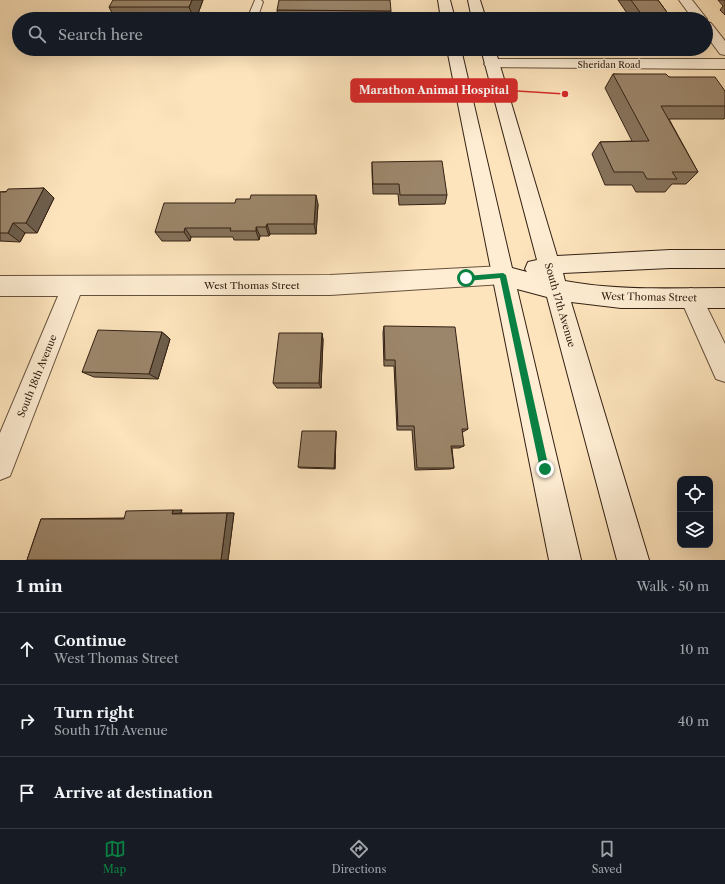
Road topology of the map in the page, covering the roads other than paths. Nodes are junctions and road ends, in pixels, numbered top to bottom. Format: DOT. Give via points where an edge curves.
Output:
graph roads {
  1 [pos="444,0"];
  2 [pos="474,0"];
  3 [pos="685,0"];
  4 [pos="258,2"];
  5 [pos="254,12"];
  6 [pos="447,12"];
  7 [pos="477,12"];
  8 [pos="694,12"];
  9 [pos="713,35"];
  10 [pos="725,51"];
  11 [pos="456,56"];
  12 [pos="490,56"];
  13 [pos="725,64"];
  14 [pos="725,259"];
  15 [pos="503,275"];
  16 [pos="552,278"];
  17 [pos="74,285"];
  18 [pos="0,286"];
  19 [pos="691,298"];
  20 [pos="725,298"];
  21 [pos="725,370"];
  22 [pos="0,466"];
  23 [pos="565,560"];
  24 [pos="633,560"];
  1 -- 6 [label="main road"];
  2 -- 7 [label="main road"];
  3 -- 8 [label="main road"];
  4 -- 5 [label="lane"];
  9 -- 10 [label="main road"];
  11 -- 15 [label="main road"];
  12 -- 13 [label="main road, Sheridan Road"];
  12 -- 16 [label="main road, South 17th Avenue"];
  14 -- 16 [label="main road, West Thomas Street" via="563,264"];
  15 -- 16 [label="main road, West Thomas Street"];
  15 -- 17 [label="main road, West Thomas Street" via="342,285"];
  15 -- 23 [label="main road"];
  16 -- 19 [label="main road, West Thomas Street" via="587,295 630,299"];
  16 -- 24 [label="main road, South 17th Avenue"];
  17 -- 18 [label="main road, West Thomas Street"];
  17 -- 22 [label="main road, South 18th Avenue"];
  19 -- 20 [label="main road, West Thomas Street"];
  19 -- 21 [label="main road"];
}
